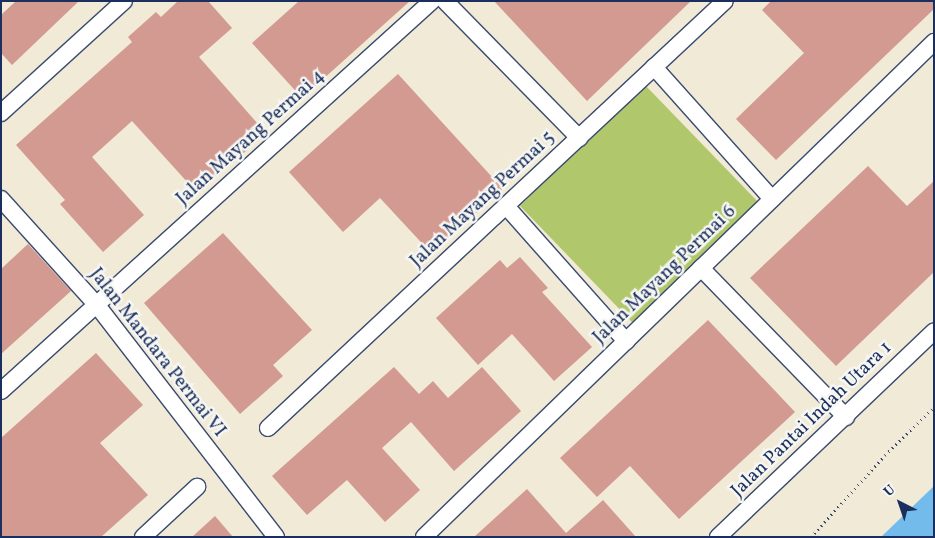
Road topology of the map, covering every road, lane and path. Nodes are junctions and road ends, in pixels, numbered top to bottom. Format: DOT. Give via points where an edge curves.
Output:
graph roads {
  1 [pos="124,1"];
  2 [pos="432,1"];
  3 [pos="446,1"];
  4 [pos="726,1"];
  5 [pos="934,42"];
  6 [pos="654,67"];
  7 [pos="1,113"];
  8 [pos="579,138"];
  9 [pos="1,199"];
  10 [pos="772,199"];
  11 [pos="506,206"];
  12 [pos="702,268"];
  13 [pos="96,304"];
  14 [pos="934,331"];
  15 [pos="626,340"];
  16 [pos="1,391"];
  17 [pos="934,407"];
  18 [pos="846,417"];
  19 [pos="268,428"];
  20 [pos="197,487"];
  21 [pos="143,537"];
  22 [pos="276,537"];
  23 [pos="424,537"];
  24 [pos="718,537"];
  25 [pos="811,537"];
  1 -- 7 [label="street"];
  2 -- 13 [label="street, Jalan Mayang Permai 4"];
  3 -- 8 [label="street"];
  4 -- 6 [label="street, Jalan Mayang Permai 5"];
  5 -- 10 [label="street, Jalan Mayang Permai 6"];
  6 -- 8 [label="street, Jalan Mayang Permai 5"];
  6 -- 10 [label="street"];
  8 -- 11 [label="street, Jalan Mayang Permai 5"];
  9 -- 13 [label="street, Jalan Mandara Permai VI"];
  10 -- 12 [label="street, Jalan Mayang Permai 6"];
  11 -- 15 [label="street"];
  11 -- 19 [label="street, Jalan Mayang Permai 5"];
  12 -- 15 [label="street, Jalan Mayang Permai 6"];
  12 -- 18 [label="street"];
  13 -- 16 [label="street, Jalan Mayang Permai 4"];
  13 -- 22 [label="street, Jalan Mandara Permai VI"];
  14 -- 18 [label="street, Jalan Pantai Indah Utara 1"];
  15 -- 23 [label="street, Jalan Mayang Permai 6"];
  17 -- 25 [label="path" via="885,455"];
  18 -- 24 [label="street, Jalan Pantai Indah Utara 1"];
  20 -- 21 [label="street"];
}
